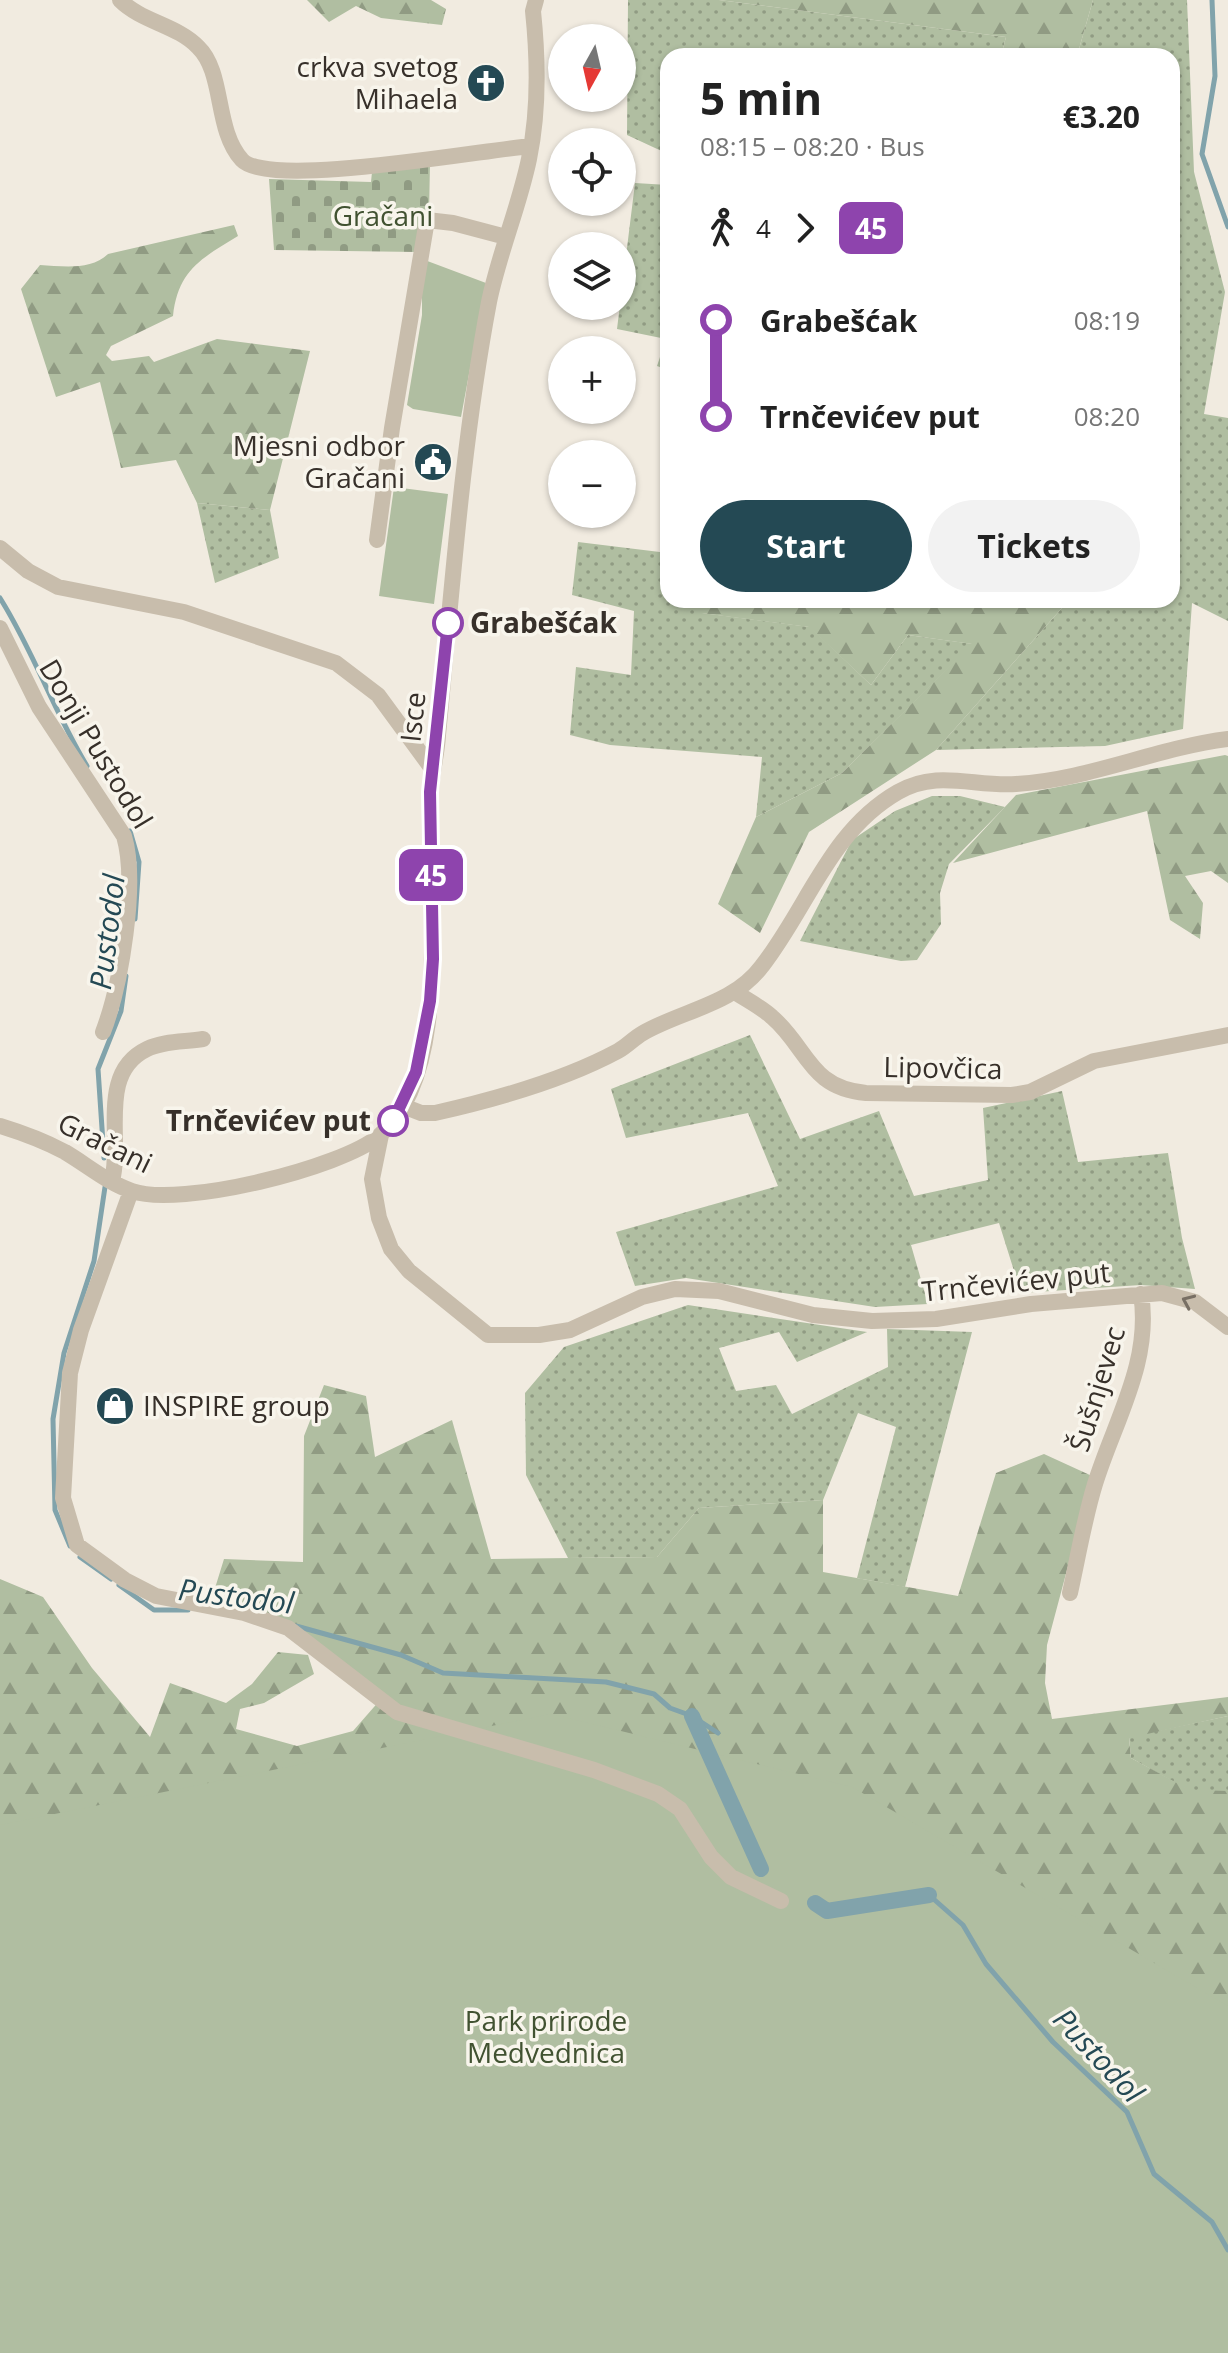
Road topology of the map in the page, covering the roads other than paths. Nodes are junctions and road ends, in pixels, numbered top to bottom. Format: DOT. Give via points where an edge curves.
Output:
graph roads {
  1 [pos="120,0"];
  2 [pos="536,0"];
  3 [pos="531,146"];
  4 [pos="506,237"];
  5 [pos="377,540"];
  6 [pos="0,548"];
  7 [pos="0,628"];
  8 [pos="1228,739"];
  9 [pos="433,770"];
  10 [pos="735,992"];
  11 [pos="103,1032"];
  12 [pos="1228,1035"];
  13 [pos="203,1039"];
  14 [pos="403,1106"];
  15 [pos="0,1126"];
  16 [pos="381,1135"];
  17 [pos="350,1153"];
  18 [pos="372,1179"];
  19 [pos="112,1181"];
  20 [pos="131,1191"];
  21 [pos="1141,1294"];
  22 [pos="1228,1327"];
  23 [pos="1070,1593"];
  24 [pos="781,1901"];
  1 -- 3 [label="street" via="202,51 227,131 240,157 257,169 360,168"];
  2 -- 3 [label="street, Isce"];
  3 -- 4 [label="street, Isce"];
  4 -- 5 [label="street" via="427,220"];
  4 -- 9 [label="street, Isce" via="480,360"];
  6 -- 9 [label="street" via="58,587 184,612 336,663 378,695"];
  7 -- 11 [label="street, Donji Pustodol" via="39,707 124,836 131,859 116,995"];
  8 -- 10 [label="street" via="1177,746 1032,783 929,779 899,791 852,827 762,968"];
  9 -- 14 [label="street, Isce" via="430,1001 416,1072"];
  10 -- 12 [label="street, Lipovčica" via="774,1018 817,1073 847,1091 1012,1095 1030,1092 1094,1061"];
  10 -- 14 [label="street" via="643,1033 618,1051 537,1083 435,1113"];
  13 -- 19 [label="street" via="146,1049 123,1069 117,1087"];
  14 -- 16 [label="street, Gračani"];
  15 -- 19 [label="street, Gračani" via="43,1141"];
  16 -- 17 [label="street, Gračani"];
  16 -- 18 [label="street, Trnčevićev put"];
  17 -- 18 [label="street, Trnčevićev put"];
  17 -- 20 [label="street, Gračani" via="221,1190"];
  18 -- 21 [label="street, Trnčevićev put" via="383,1233 401,1263 496,1336 570,1330 642,1297 675,1289 719,1291 813,1315 872,1321 936,1319"];
  19 -- 20 [label="street, Gračani"];
  20 -- 24 [label="street" via="70,1373 63,1472 66,1518 77,1545 156,1596 244,1613 288,1628 397,1712 658,1794 680,1809 731,1877"];
  22 -- 21 [label="street, Šušnjevec, one-way" via="1186,1298"];
  21 -- 23 [label="street, Šušnjevec" via="1144,1323 1138,1363 1089,1502"];
}
